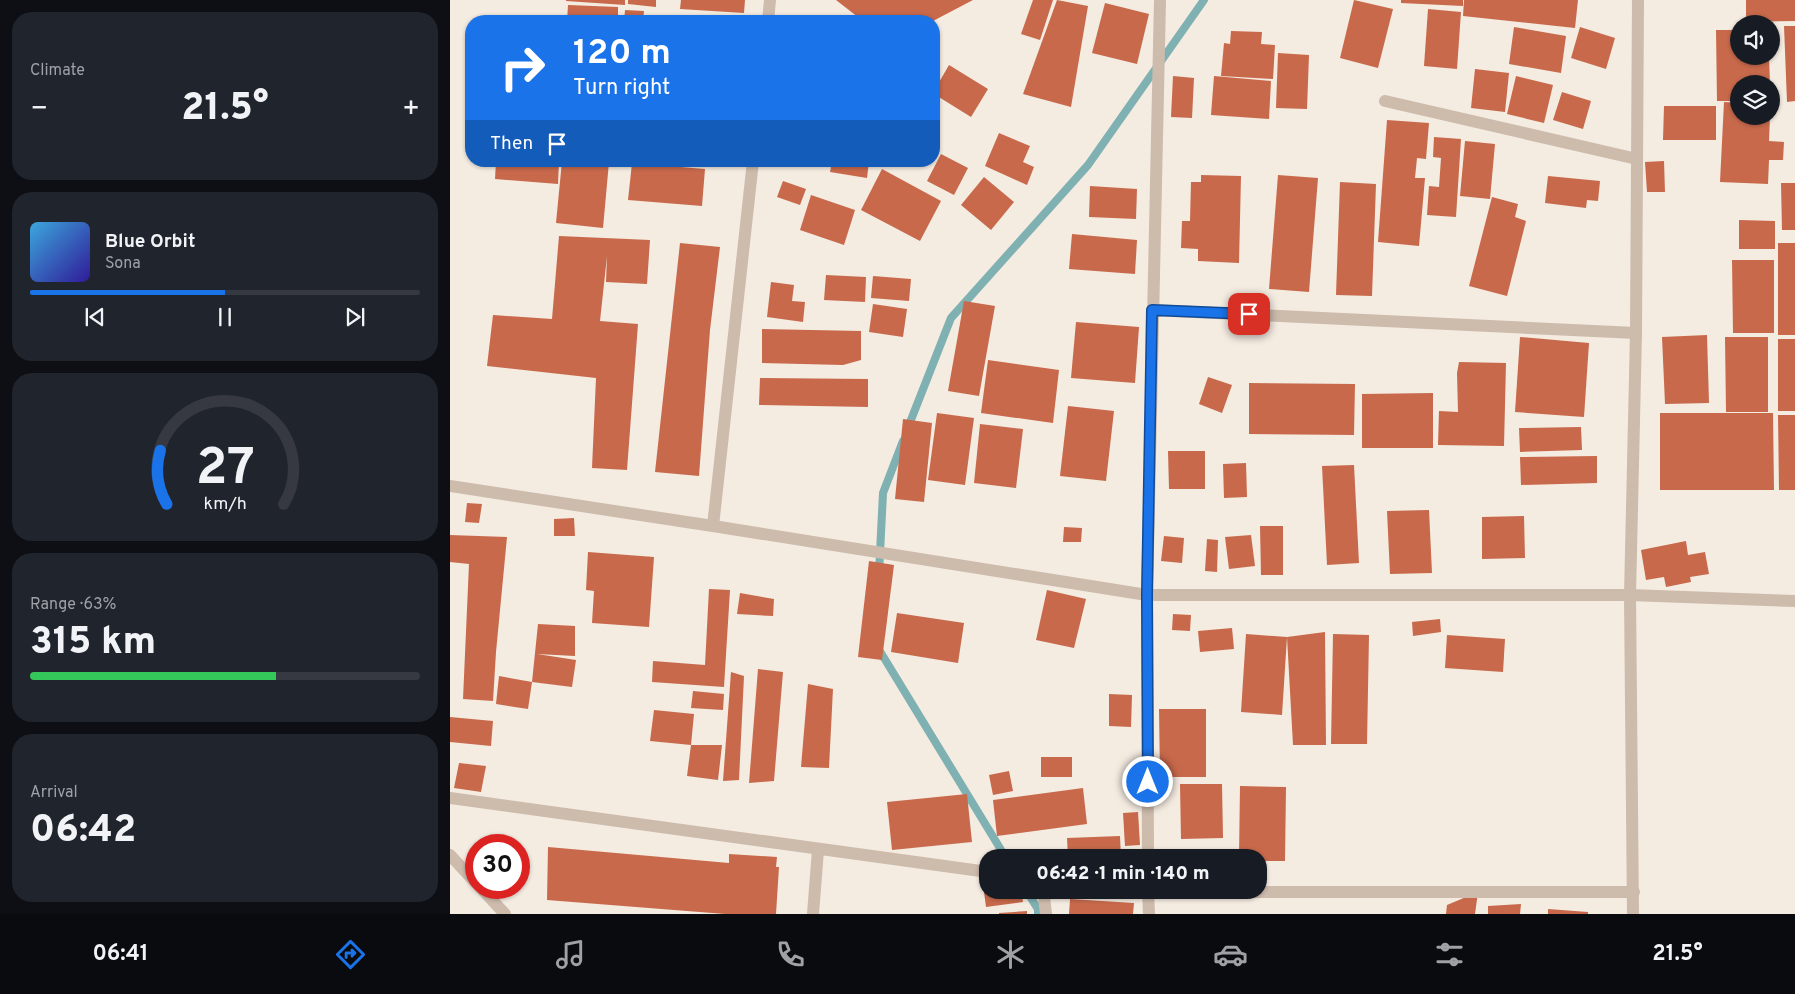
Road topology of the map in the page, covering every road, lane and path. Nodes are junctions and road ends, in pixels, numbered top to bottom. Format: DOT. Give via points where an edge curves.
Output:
graph roads {
  1 [pos="770,0"];
  2 [pos="1160,0"];
  3 [pos="1638,0"];
  4 [pos="769,15"];
  5 [pos="1386,101"];
  6 [pos="1637,159"];
  7 [pos="752,167"];
  8 [pos="1152,310"];
  9 [pos="1636,334"];
  10 [pos="450,486"];
  11 [pos="713,526"];
  12 [pos="1147,595"];
  13 [pos="1630,595"];
  14 [pos="1795,601"];
  15 [pos="450,798"];
  16 [pos="1148,849"];
  17 [pos="818,850"];
  18 [pos="450,855"];
  19 [pos="465,871"];
  20 [pos="979,871"];
  21 [pos="1267,891"];
  22 [pos="1634,892"];
  23 [pos="491,899"];
  24 [pos="1044,899"];
  25 [pos="1148,899"];
  26 [pos="505,914"];
  27 [pos="813,914"];
  28 [pos="1046,914"];
  29 [pos="1149,914"];
  30 [pos="1633,914"];
  1 -- 4 [label="street"];
  2 -- 8 [label="street"];
  3 -- 6 [label="street"];
  5 -- 6 [label="street"];
  6 -- 9 [label="street"];
  7 -- 11 [label="street"];
  8 -- 9 [label="street"];
  8 -- 12 [label="street"];
  9 -- 13 [label="street"];
  10 -- 11 [label="street"];
  11 -- 12 [label="street"];
  12 -- 13 [label="street"];
  12 -- 16 [label="street"];
  13 -- 14 [label="street"];
  13 -- 22 [label="street"];
  15 -- 17 [label="street"];
  17 -- 20 [label="street"];
  17 -- 27 [label="street"];
  18 -- 19 [label="street"];
  21 -- 22 [label="street"];
  22 -- 30 [label="street"];
  23 -- 26 [label="street"];
  24 -- 28 [label="street"];
  25 -- 29 [label="street"];
}
